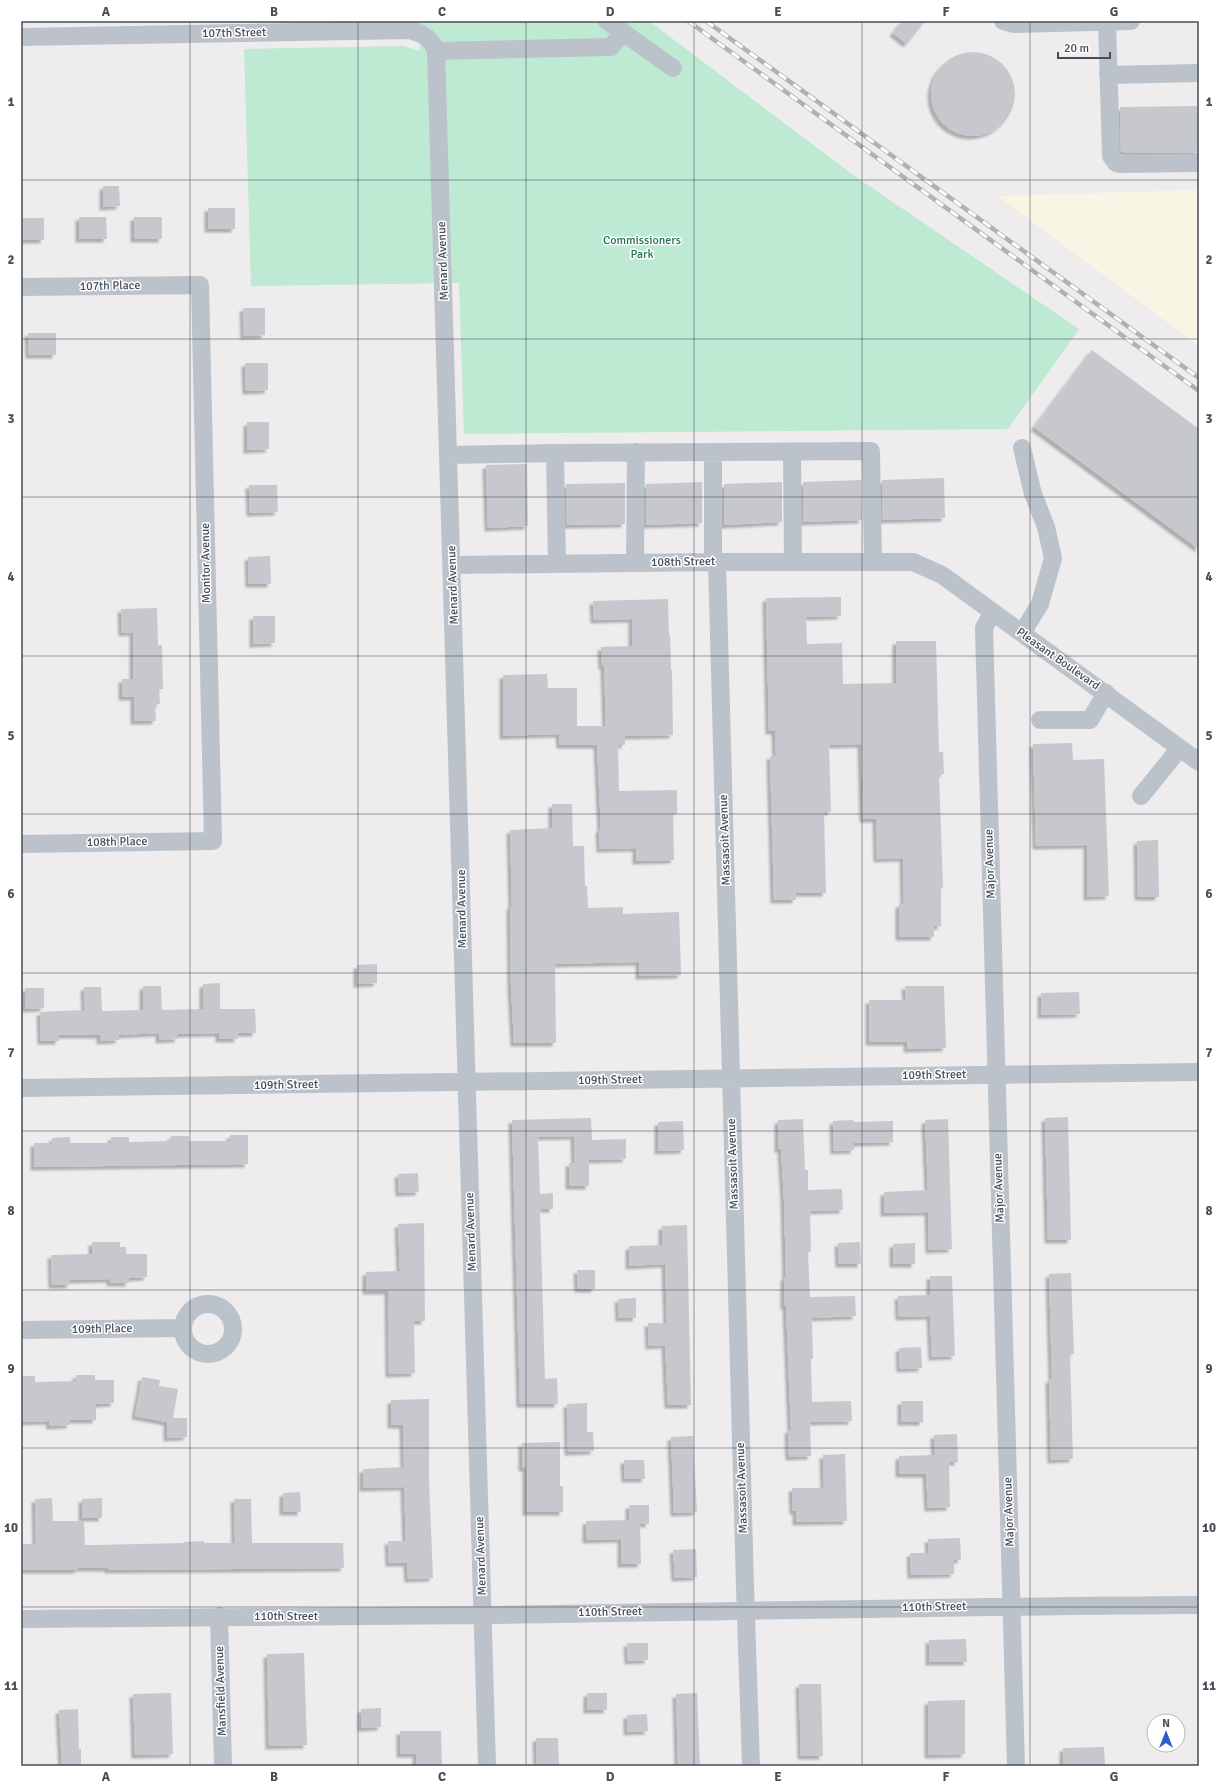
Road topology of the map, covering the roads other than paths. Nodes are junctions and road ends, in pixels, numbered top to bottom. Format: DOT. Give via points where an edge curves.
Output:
graph roads {
  1 [pos="608,21"];
  2 [pos="1131,21"];
  3 [pos="1008,22"];
  4 [pos="1047,22"];
  5 [pos="1107,22"];
  6 [pos="172,27"];
  7 [pos="622,32"];
  8 [pos="21,37"];
  9 [pos="436,51"];
  10 [pos="673,68"];
  11 [pos="1199,73"];
  12 [pos="1108,75"];
  13 [pos="1199,161"];
  14 [pos="200,285"];
  15 [pos="21,287"];
  16 [pos="1022,448"];
  17 [pos="636,452"];
  18 [pos="712,452"];
  19 [pos="792,452"];
  20 [pos="554,453"];
  21 [pos="450,455"];
  22 [pos="715,562"];
  23 [pos="793,562"];
  24 [pos="873,562"];
  25 [pos="913,562"];
  26 [pos="635,563"];
  27 [pos="557,564"];
  28 [pos="453,565"];
  29 [pos="993,612"];
  30 [pos="1022,633"];
  31 [pos="1106,693"];
  32 [pos="1040,720"];
  33 [pos="1180,748"];
  34 [pos="1199,762"];
  35 [pos="1141,796"];
  36 [pos="213,841"];
  37 [pos="21,844"];
  38 [pos="1199,1072"];
  39 [pos="996,1075"];
  40 [pos="731,1078"];
  41 [pos="466,1082"];
  42 [pos="21,1088"];
  43 [pos="182,1328"];
  44 [pos="21,1330"];
  45 [pos="1199,1605"];
  46 [pos="1012,1606"];
  47 [pos="746,1610"];
  48 [pos="483,1614"];
  49 [pos="219,1616"];
  50 [pos="21,1619"];
  51 [pos="223,1766"];
  52 [pos="487,1766"];
  53 [pos="751,1766"];
  54 [pos="1016,1766"];
  1 -- 7 [label="street"];
  2 -- 5 [label="street"];
  3 -- 4 [label="street"];
  4 -- 5 [label="street"];
  5 -- 12 [label="street"];
  6 -- 8 [label="street, 107th Street"];
  6 -- 9 [label="street, 107th Street" via="410,30 425,34 433,42"];
  7 -- 9 [label="street" via="611,47"];
  7 -- 10 [label="street"];
  9 -- 21 [label="street, Menard Avenue"];
  11 -- 12 [label="street"];
  12 -- 13 [label="street" via="1110,156 1113,160 1120,164"];
  14 -- 15 [label="street, 107th Place"];
  14 -- 36 [label="street, Monitor Avenue"];
  16 -- 30 [label="street" via="1053,558 1040,604"];
  17 -- 18 [label="street"];
  17 -- 20 [label="street"];
  17 -- 26 [label="street"];
  18 -- 19 [label="street"];
  18 -- 22 [label="street, Massasoit Avenue"];
  19 -- 23 [label="street"];
  19 -- 24 [label="street" via="870,452"];
  20 -- 21 [label="street"];
  20 -- 27 [label="street"];
  21 -- 28 [label="street, Menard Avenue"];
  22 -- 23 [label="street, 108th Street"];
  22 -- 26 [label="street, 108th Street"];
  22 -- 40 [label="street, Massasoit Avenue"];
  23 -- 24 [label="street, 108th Street"];
  24 -- 25 [label="street, 108th Street"];
  25 -- 29 [label="street, Pleasant Boulevard" via="942,575"];
  26 -- 27 [label="street, 108th Street"];
  27 -- 28 [label="street, 108th Street"];
  28 -- 41 [label="street, Menard Avenue"];
  29 -- 30 [label="street, Pleasant Boulevard"];
  29 -- 39 [label="street, Major Avenue" via="984,628"];
  30 -- 31 [label="street, Pleasant Boulevard"];
  31 -- 32 [label="street" via="1090,720"];
  31 -- 33 [label="street, Pleasant Boulevard"];
  33 -- 34 [label="street, Pleasant Boulevard"];
  33 -- 35 [label="street"];
  36 -- 37 [label="street, 108th Place"];
  38 -- 39 [label="street, 109th Street"];
  39 -- 40 [label="street, 109th Street"];
  39 -- 46 [label="street, Major Avenue"];
  40 -- 41 [label="street, 109th Street"];
  40 -- 47 [label="street, Massasoit Avenue"];
  41 -- 42 [label="street, 109th Street"];
  41 -- 48 [label="street, Menard Avenue"];
  43 -- 44 [label="street, 109th Place"];
  45 -- 46 [label="street, 110th Street"];
  46 -- 47 [label="street, 110th Street"];
  46 -- 54 [label="street, Major Avenue"];
  47 -- 48 [label="street, 110th Street"];
  47 -- 53 [label="street, Massasoit Avenue"];
  48 -- 49 [label="street, 110th Street"];
  48 -- 52 [label="street, Menard Avenue"];
  49 -- 50 [label="street, 110th Street"];
  49 -- 51 [label="street, Mansfield Avenue"];
}
